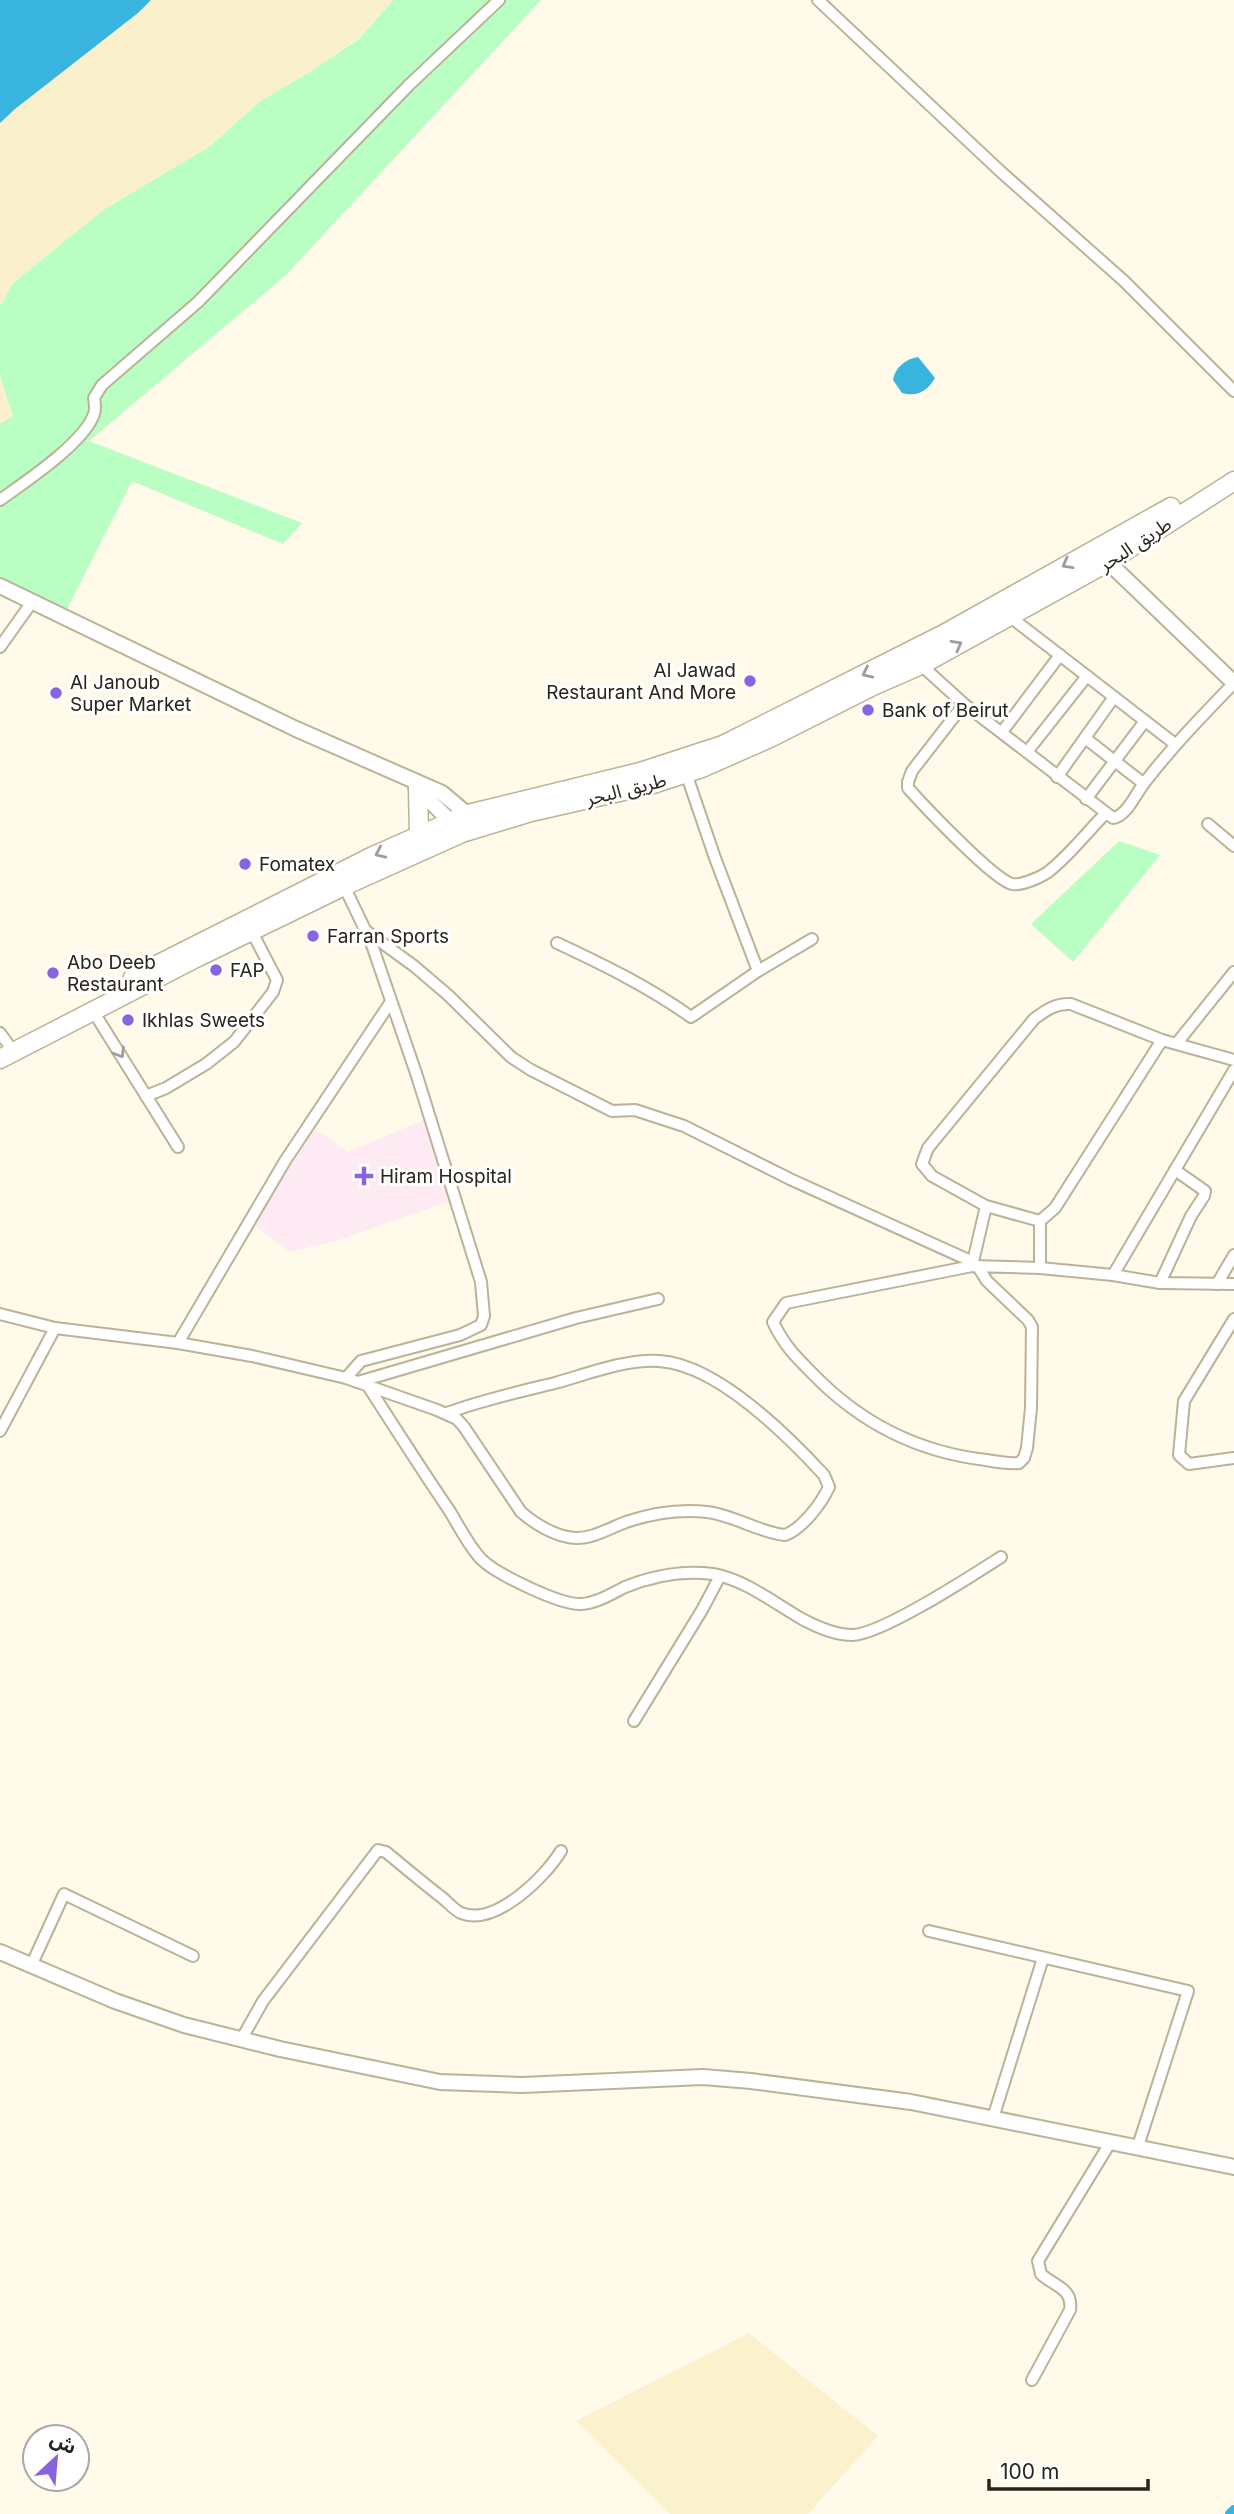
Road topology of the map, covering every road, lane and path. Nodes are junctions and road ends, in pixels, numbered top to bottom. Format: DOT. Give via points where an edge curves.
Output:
graph roads {
  1 [pos="499,0"];
  2 [pos="818,0"];
  3 [pos="1234,391"];
  4 [pos="1234,470"];
  5 [pos="1234,481"];
  6 [pos="0,500"];
  7 [pos="1104,554"];
  8 [pos="0,586"];
  9 [pos="32,602"];
  10 [pos="1009,616"];
  11 [pos="0,647"];
  12 [pos="1060,655"];
  13 [pos="921,665"];
  14 [pos="1087,676"];
  15 [pos="1234,683"];
  16 [pos="1114,697"];
  17 [pos="964,704"];
  18 [pos="1145,721"];
  19 [pos="1002,732"];
  20 [pos="1085,738"];
  21 [pos="1175,744"];
  22 [pos="1027,752"];
  23 [pos="1114,762"];
  24 [pos="686,773"];
  25 [pos="1057,777"];
  26 [pos="1143,783"];
  27 [pos="416,786"];
  28 [pos="1086,799"];
  29 [pos="1106,813"];
  30 [pos="474,820"];
  31 [pos="1208,824"];
  32 [pos="456,827"];
  33 [pos="419,835"];
  34 [pos="1234,846"];
  35 [pos="344,886"];
  36 [pos="366,931"];
  37 [pos="252,932"];
  38 [pos="812,939"];
  39 [pos="557,943"];
  40 [pos="758,971"];
  41 [pos="1234,972"];
  42 [pos="390,1003"];
  43 [pos="93,1011"];
  44 [pos="1162,1040"];
  45 [pos="1177,1043"];
  46 [pos="2,1046"];
  47 [pos="1234,1060"];
  48 [pos="1234,1070"];
  49 [pos="146,1096"];
  50 [pos="178,1147"];
  51 [pos="1175,1170"];
  52 [pos="986,1206"];
  53 [pos="1040,1221"];
  54 [pos="1234,1255"];
  55 [pos="974,1265"];
  56 [pos="1040,1268"];
  57 [pos="1114,1275"];
  58 [pos="1160,1283"];
  59 [pos="1217,1284"];
  60 [pos="1234,1284"];
  61 [pos="658,1299"];
  62 [pos="0,1314"];
  63 [pos="1234,1319"];
  64 [pos="55,1328"];
  65 [pos="178,1343"];
  66 [pos="346,1378"];
  67 [pos="363,1384"];
  68 [pos="447,1413"];
  69 [pos="0,1431"];
  70 [pos="1234,1458"];
  71 [pos="1002,1558"];
  72 [pos="720,1576"];
  73 [pos="634,1721"];
  74 [pos="561,1851"];
  75 [pos="929,1931"];
  76 [pos="0,1952"];
  77 [pos="193,1956"];
  78 [pos="1043,1958"];
  79 [pos="31,1966"];
  80 [pos="241,2040"];
  81 [pos="993,2118"];
  82 [pos="1110,2143"];
  83 [pos="1139,2147"];
  84 [pos="1234,2167"];
  85 [pos="1032,2379"];
  1 -- 6 [label="street" via="409,85 198,302 102,386 94,398 94,415 83,432"];
  2 -- 3 [label="street" via="1000,172 1124,281"];
  4 -- 7 [label="highway, طريق البحر" via="1128,533"];
  5 -- 7 [label="highway, طريق البحر"];
  7 -- 10 [label="highway, طريق البحر"];
  7 -- 15 [label="main road"];
  7 -- 30 [label="highway, طريق البحر, one-way" via="723,746"];
  8 -- 9 [label="main road"];
  9 -- 11 [label="street"];
  9 -- 27 [label="main road"];
  10 -- 12 [label="street"];
  13 -- 10 [label="highway, طريق البحر, one-way"];
  12 -- 14 [label="street"];
  12 -- 19 [label="street"];
  13 -- 17 [label="street"];
  13 -- 24 [label="highway, طريق البحر" via="747,749"];
  14 -- 16 [label="street"];
  14 -- 22 [label="street"];
  15 -- 21 [label="street"];
  16 -- 18 [label="street"];
  16 -- 20 [label="street"];
  17 -- 19 [label="street"];
  17 -- 29 [label="street" via="912,771 908,788 999,876 1013,884 1048,872"];
  18 -- 21 [label="street"];
  18 -- 23 [label="street"];
  19 -- 22 [label="street"];
  20 -- 23 [label="street"];
  20 -- 25 [label="street"];
  21 -- 26 [label="street"];
  22 -- 25 [label="street"];
  23 -- 26 [label="street"];
  23 -- 28 [label="street"];
  24 -- 30 [label="highway, طريق البحر" via="650,785"];
  24 -- 40 [label="street"];
  25 -- 28 [label="street"];
  26 -- 29 [label="street" via="1119,817"];
  27 -- 30 [label="main road" via="442,793"];
  27 -- 32 [label="main road"];
  27 -- 33 [label="highway"];
  28 -- 29 [label="street"];
  30 -- 32 [label="highway, طريق البحر"];
  31 -- 34 [label="street"];
  32 -- 33 [label="highway, طريق البحر"];
  32 -- 35 [label="highway, طريق البحر"];
  33 -- 46 [label="highway, طريق البحر, one-way"];
  35 -- 36 [label="street"];
  35 -- 37 [label="highway, طريق البحر"];
  36 -- 42 [label="street"];
  36 -- 55 [label="street" via="414,966 511,1057 531,1070 612,1111 635,1110 684,1126"];
  37 -- 43 [label="highway, طريق البحر"];
  37 -- 49 [label="street" via="277,979 273,992 234,1042 206,1064"];
  38 -- 40 [label="street"];
  39 -- 40 [label="street" via="609,967 691,1017"];
  41 -- 45 [label="street"];
  42 -- 65 [label="street" via="285,1161"];
  42 -- 66 [label="street" via="481,1282 484,1316 481,1325 460,1335 361,1362"];
  43 -- 46 [label="highway, طريق البحر"];
  43 -- 49 [label="street, one-way"];
  44 -- 45 [label="street"];
  44 -- 52 [label="street" via="1071,1003 1061,1003 1034,1019 923,1156 924,1168 932,1176"];
  44 -- 53 [label="street" via="1055,1208"];
  45 -- 47 [label="street"];
  48 -- 51 [label="street"];
  49 -- 50 [label="street"];
  51 -- 57 [label="street"];
  51 -- 58 [label="street" via="1205,1191"];
  52 -- 53 [label="street"];
  52 -- 55 [label="street"];
  53 -- 56 [label="street"];
  54 -- 59 [label="street"];
  55 -- 55 [label="street" via="786,1303 772,1322 783,1345 824,1386 873,1424 947,1454 1019,1463 1026,1454 1028,1434 1032,1326"];
  55 -- 56 [label="street"];
  56 -- 57 [label="street"];
  57 -- 58 [label="street"];
  58 -- 59 [label="street"];
  59 -- 60 [label="street"];
  61 -- 67 [label="street" via="576,1318"];
  62 -- 64 [label="street"];
  63 -- 70 [label="street" via="1184,1401 1179,1455 1189,1464"];
  64 -- 65 [label="street"];
  64 -- 69 [label="street"];
  65 -- 66 [label="street"];
  66 -- 67 [label="street"];
  67 -- 68 [label="street"];
  67 -- 72 [label="street" via="480,1558 520,1583 580,1604 655,1577"];
  68 -- 68 [label="street" via="464,1427 521,1513 568,1537 589,1537 656,1513 675,1511 736,1518 785,1535 799,1526 829,1487 824,1475 764,1415 677,1364 661,1361 611,1367"];
  71 -- 72 [label="street" via="906,1613 849,1636 816,1626 756,1590"];
  72 -- 73 [label="street"];
  74 -- 80 [label="street" via="522,1894 503,1908 481,1914 462,1913 378,1850 263,2001"];
  75 -- 78 [label="street"];
  76 -- 79 [label="main road"];
  77 -- 79 [label="street" via="64,1894"];
  78 -- 81 [label="street"];
  78 -- 83 [label="street" via="1188,1991"];
  79 -- 80 [label="main road" via="147,2013"];
  80 -- 81 [label="main road" via="440,2082 522,2085 703,2077 911,2102"];
  81 -- 82 [label="main road"];
  82 -- 83 [label="main road"];
  82 -- 85 [label="street" via="1038,2261 1041,2274 1071,2299 1070,2310"];
  83 -- 84 [label="main road"];
}
